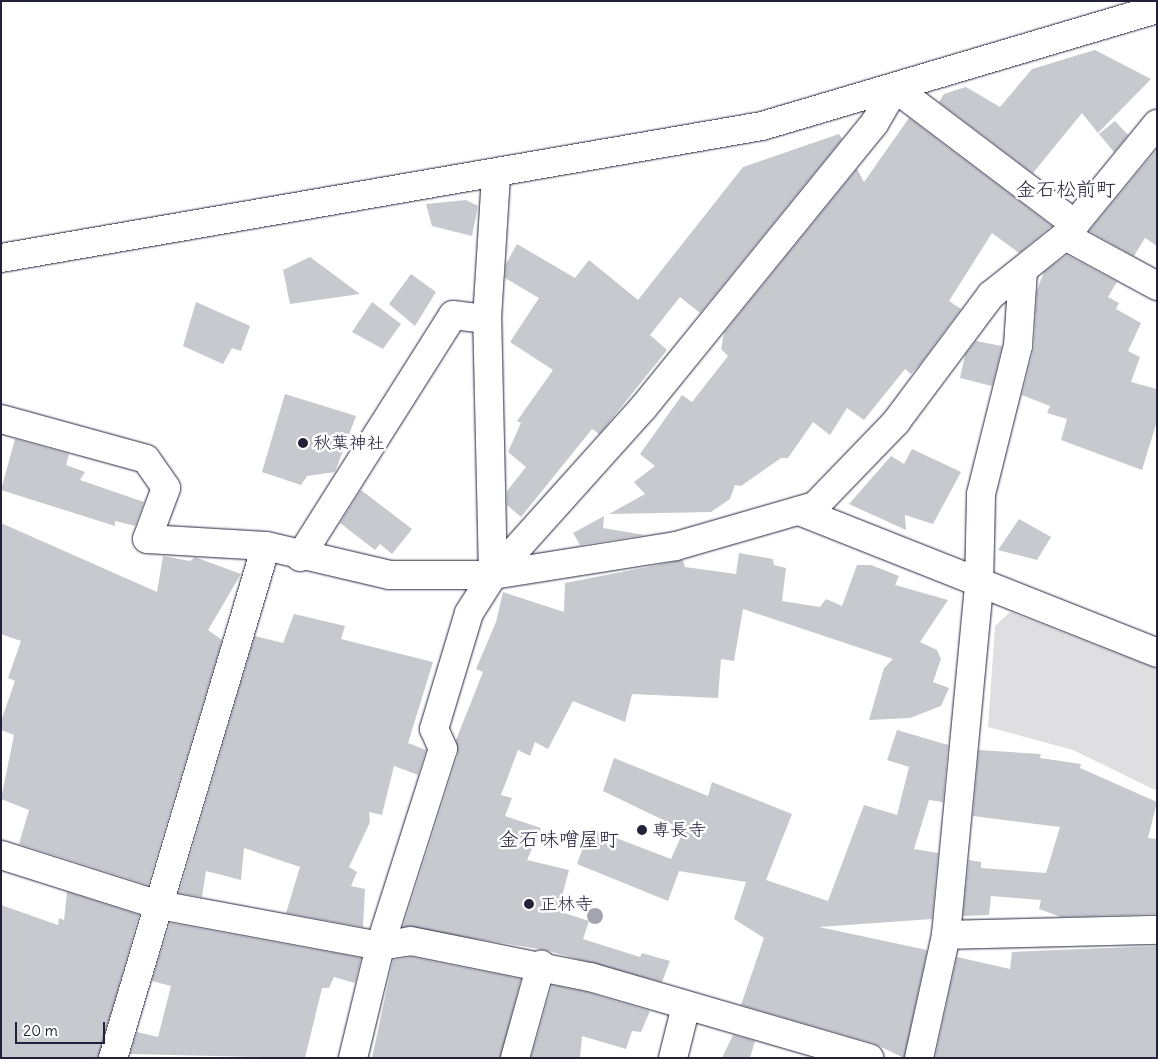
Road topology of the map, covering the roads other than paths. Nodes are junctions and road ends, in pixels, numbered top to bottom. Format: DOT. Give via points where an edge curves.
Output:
graph roads {
  1 [pos="1157,9"];
  2 [pos="895,88"];
  3 [pos="1157,124"];
  4 [pos="496,174"];
  5 [pos="1070,230"];
  6 [pos="1,258"];
  7 [pos="1023,271"];
  8 [pos="1157,286"];
  9 [pos="487,318"];
  10 [pos="1,420"];
  11 [pos="799,511"];
  12 [pos="266,546"];
  13 [pos="300,557"];
  14 [pos="493,574"];
  15 [pos="978,585"];
  16 [pos="1157,652"];
  17 [pos="1,855"];
  18 [pos="159,905"];
  19 [pos="1157,930"];
  20 [pos="946,935"];
  21 [pos="380,946"];
  22 [pos="542,965"];
  23 [pos="686,1006"];
  24 [pos="113,1058"];
  25 [pos="353,1058"];
  26 [pos="515,1058"];
  27 [pos="672,1058"];
  28 [pos="869,1058"];
  29 [pos="919,1058"];
  1 -- 2 [label="street"];
  2 -- 4 [label="street" via="762,126"];
  2 -- 5 [label="street"];
  2 -- 14 [label="street" via="874,124 643,408"];
  3 -- 5 [label="street"];
  4 -- 6 [label="street"];
  4 -- 9 [label="street"];
  5 -- 7 [label="street"];
  5 -- 8 [label="street"];
  7 -- 11 [label="street" via="991,295 896,422 815,506"];
  7 -- 15 [label="street" via="1018,346 981,494"];
  9 -- 13 [label="street" via="453,315"];
  9 -- 14 [label="street"];
  10 -- 12 [label="street" via="146,459 166,488 147,540"];
  11 -- 14 [label="street" via="676,546"];
  11 -- 15 [label="street"];
  12 -- 13 [label="street"];
  12 -- 18 [label="street"];
  13 -- 14 [label="street" via="390,575"];
  14 -- 21 [label="street" via="469,613 434,729 443,749"];
  15 -- 16 [label="street"];
  15 -- 20 [label="street"];
  17 -- 18 [label="street"];
  18 -- 21 [label="street"];
  18 -- 24 [label="street"];
  19 -- 20 [label="street"];
  20 -- 29 [label="street"];
  21 -- 22 [label="street" via="411,941"];
  21 -- 25 [label="street"];
  22 -- 23 [label="street"];
  22 -- 26 [label="street"];
  23 -- 27 [label="street"];
  23 -- 28 [label="street"];
}
